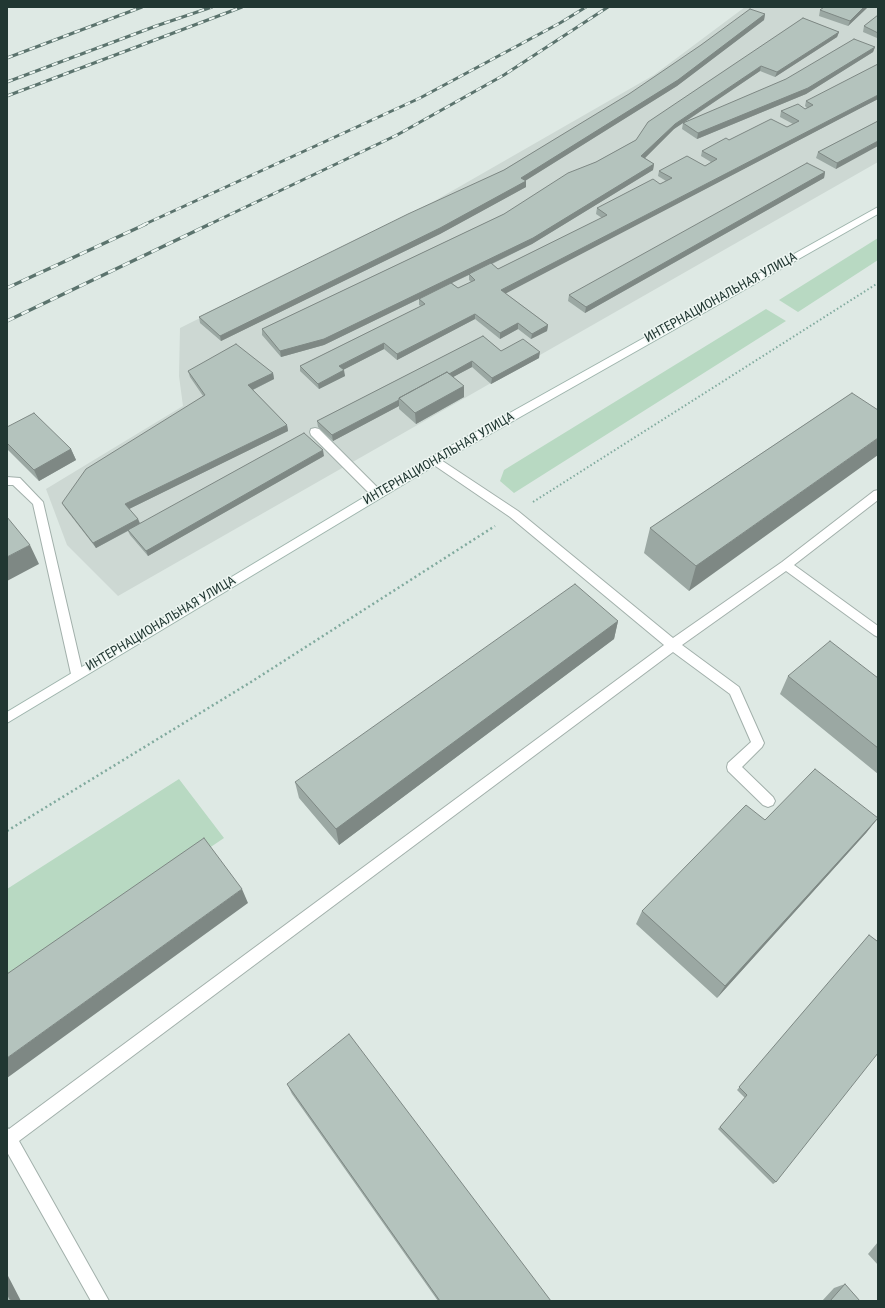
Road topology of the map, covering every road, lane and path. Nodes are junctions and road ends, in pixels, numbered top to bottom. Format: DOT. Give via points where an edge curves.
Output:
graph roads {
  1 [pos="878,210"];
  2 [pos="878,283"];
  3 [pos="315,432"];
  4 [pos="435,460"];
  5 [pos="7,481"];
  6 [pos="378,494"];
  7 [pos="878,494"];
  8 [pos="514,514"];
  9 [pos="786,564"];
  10 [pos="878,632"];
  11 [pos="673,645"];
  12 [pos="77,674"];
  13 [pos="7,718"];
  14 [pos="768,801"];
  15 [pos="7,831"];
  16 [pos="8,1138"];
  17 [pos="100,1301"];
  1 -- 4 [label="main road, ИНТЕРНАЦИОНАЛЬНАЯ УЛИЦА"];
  2 -- 8 [label="path"];
  3 -- 6 [label="main road"];
  4 -- 6 [label="main road, ИНТЕРНАЦИОНАЛЬНАЯ УЛИЦА"];
  4 -- 8 [label="main road"];
  5 -- 12 [label="main road" via="16,481 38,502"];
  6 -- 12 [label="main road, ИНТЕРНАЦИОНАЛЬНАЯ УЛИЦА"];
  7 -- 9 [label="main road"];
  8 -- 11 [label="main road"];
  8 -- 15 [label="path" via="251,682"];
  9 -- 10 [label="main road"];
  9 -- 11 [label="main road"];
  11 -- 14 [label="main road" via="735,691 758,743 733,767"];
  11 -- 16 [label="main road"];
  12 -- 13 [label="main road, ИНТЕРНАЦИОНАЛЬНАЯ УЛИЦА"];
  16 -- 17 [label="main road"];
}
